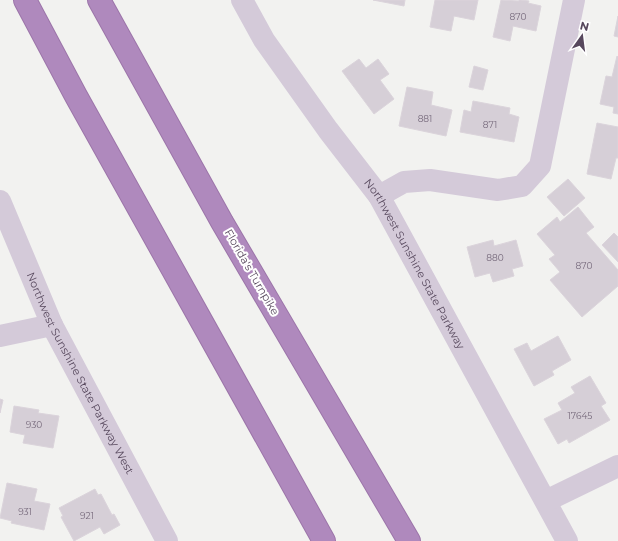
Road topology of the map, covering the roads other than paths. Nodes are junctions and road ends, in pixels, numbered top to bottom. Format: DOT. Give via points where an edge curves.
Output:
graph roads {
  1 [pos="25,0"];
  2 [pos="99,0"];
  3 [pos="242,0"];
  4 [pos="574,0"];
  5 [pos="379,196"];
  6 [pos="0,201"];
  7 [pos="52,324"];
  8 [pos="0,336"];
  9 [pos="618,466"];
  10 [pos="546,501"];
  11 [pos="167,541"];
  12 [pos="324,541"];
  13 [pos="409,541"];
  14 [pos="567,541"];
  1 -- 12 [label="highway"];
  2 -- 13 [label="highway, Florida's Turnpike" via="219,215"];
  3 -- 5 [label="street, Northwest Sunshine State Parkway" via="264,40"];
  4 -- 5 [label="street" via="540,166 522,186 498,190 430,180 404,182"];
  5 -- 10 [label="street, Northwest Sunshine State Parkway"];
  6 -- 7 [label="street, Northwest Sunshine State Parkway West"];
  7 -- 8 [label="street"];
  7 -- 11 [label="street, Northwest Sunshine State Parkway West"];
  9 -- 10 [label="street"];
  10 -- 14 [label="street, Northwest Sunshine State Parkway"];
}
